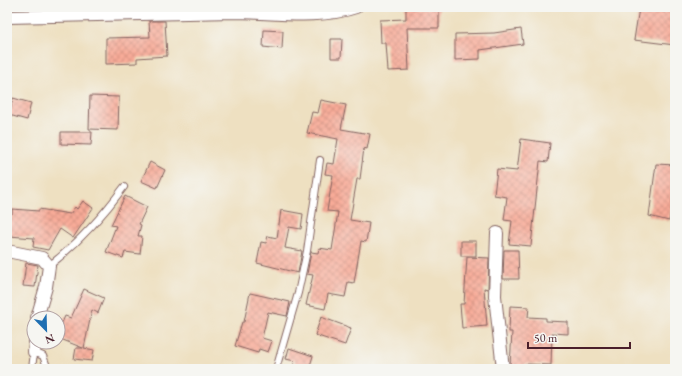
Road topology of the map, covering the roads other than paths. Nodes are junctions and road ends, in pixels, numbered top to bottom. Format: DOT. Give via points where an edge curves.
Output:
graph roads {
  1 [pos="351,8"];
  2 [pos="7,17"];
  3 [pos="320,160"];
  4 [pos="124,187"];
  5 [pos="497,233"];
  6 [pos="7,250"];
  7 [pos="49,266"];
  8 [pos="39,310"];
  9 [pos="35,350"];
  10 [pos="38,350"];
  11 [pos="32,369"];
  12 [pos="48,369"];
  13 [pos="276,369"];
  14 [pos="503,369"];
  1 -- 2 [label="street" via="304,14 233,12"];
  3 -- 13 [label="lane" via="307,251"];
  4 -- 7 [label="lane" via="108,210 69,250"];
  5 -- 14 [label="street" via="494,296"];
  6 -- 7 [label="street" via="42,258"];
  7 -- 8 [label="street"];
  9 -- 11 [label="lane"];
  10 -- 12 [label="lane"];
}
